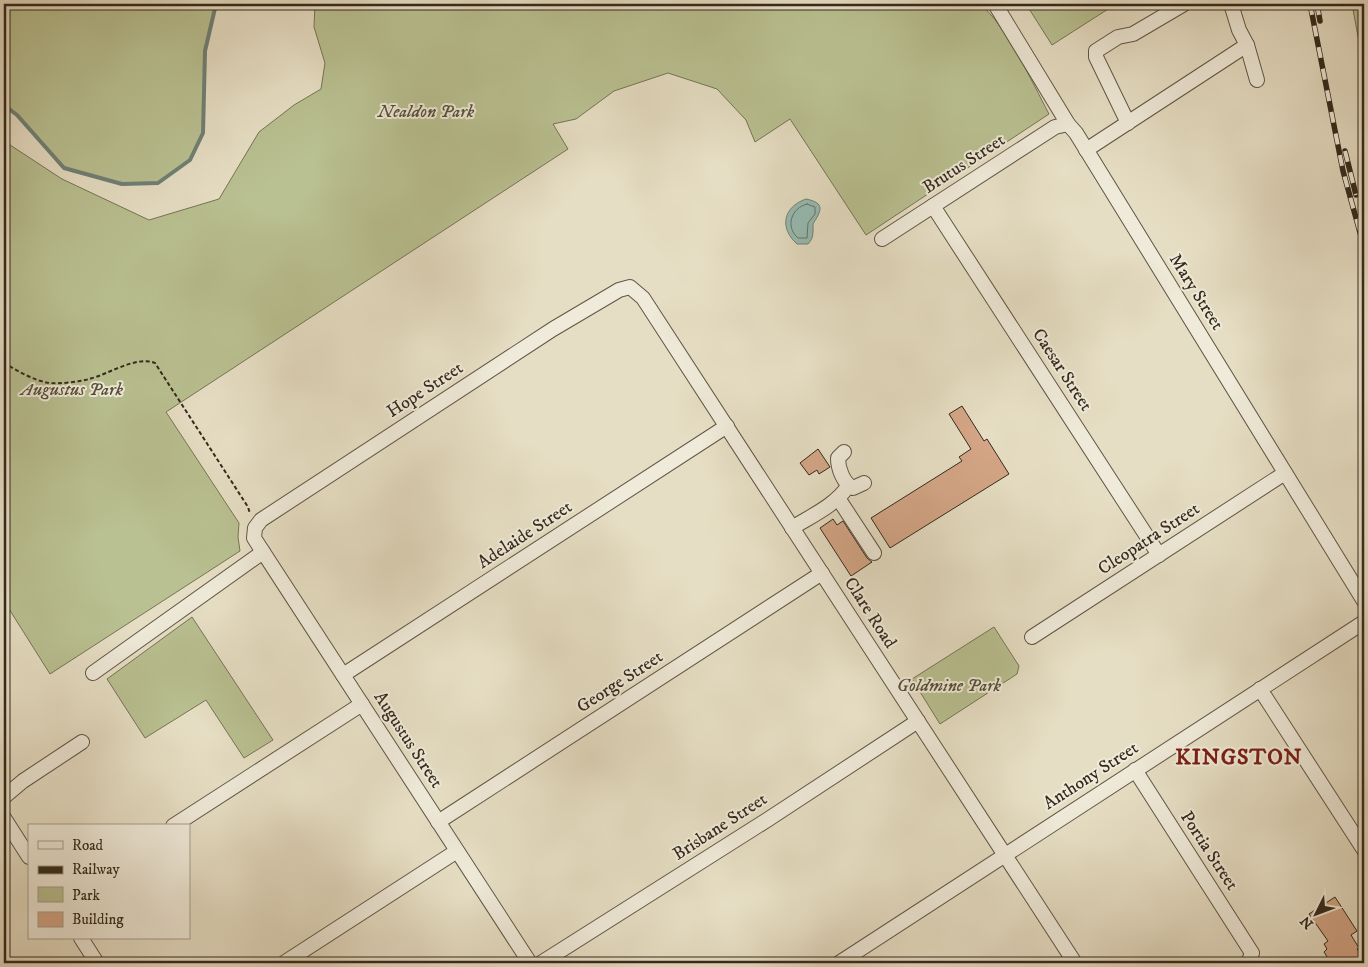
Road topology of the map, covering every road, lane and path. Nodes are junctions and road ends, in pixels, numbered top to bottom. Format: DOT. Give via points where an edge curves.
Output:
graph roads {
  1 [pos="995,4"];
  2 [pos="1184,4"];
  3 [pos="1231,4"];
  4 [pos="1247,45"];
  5 [pos="1257,80"];
  6 [pos="1128,123"];
  7 [pos="1068,124"];
  8 [pos="1086,150"];
  9 [pos="933,206"];
  10 [pos="882,239"];
  11 [pos="630,287"];
  12 [pos="4,363"];
  13 [pos="726,426"];
  14 [pos="844,452"];
  15 [pos="1285,473"];
  16 [pos="864,483"];
  17 [pos="848,486"];
  18 [pos="838,498"];
  19 [pos="792,528"];
  20 [pos="255,533"];
  21 [pos="263,552"];
  22 [pos="874,553"];
  23 [pos="1159,555"];
  24 [pos="822,573"];
  25 [pos="1364,601"];
  26 [pos="1364,622"];
  27 [pos="1032,637"];
  28 [pos="93,673"];
  29 [pos="343,675"];
  30 [pos="1260,689"];
  31 [pos="362,704"];
  32 [pos="918,721"];
  33 [pos="82,742"];
  34 [pos="1134,770"];
  35 [pos="4,797"];
  36 [pos="4,818"];
  37 [pos="438,822"];
  38 [pos="176,824"];
  39 [pos="1364,850"];
  40 [pos="457,851"];
  41 [pos="28,854"];
  42 [pos="1005,855"];
  43 [pos="82,940"];
  44 [pos="1250,958"];
  45 [pos="97,963"];
  46 [pos="284,963"];
  47 [pos="530,963"];
  48 [pos="541,963"];
  49 [pos="840,963"];
  50 [pos="1075,963"];
  1 -- 7 [label="street, Mary Street"];
  2 -- 6 [label="street" via="1096,51"];
  3 -- 4 [label="street"];
  4 -- 5 [label="street"];
  4 -- 6 [label="street"];
  6 -- 8 [label="street"];
  7 -- 8 [label="street, Mary Street"];
  7 -- 9 [label="street, Brutus Street" via="1055,128"];
  8 -- 15 [label="street, Mary Street"];
  9 -- 10 [label="street, Brutus Street"];
  9 -- 23 [label="street, Caesar Street"];
  11 -- 13 [label="street, Clare Road" via="643,298"];
  11 -- 20 [label="street, Hope Street" via="553,329 261,520"];
  12 -- 20 [label="path" via="50,383 88,380 137,362 148,360 155,363 248,507"];
  13 -- 19 [label="street, Clare Road"];
  13 -- 29 [label="street, Adelaide Street"];
  14 -- 17 [label="street" via="838,458 838,464"];
  15 -- 23 [label="street, Cleopatra Street"];
  15 -- 25 [label="street, Mary Street"];
  16 -- 17 [label="street" via="852,488"];
  17 -- 18 [label="street"];
  18 -- 19 [label="street"];
  18 -- 22 [label="street"];
  19 -- 24 [label="street, Clare Road"];
  20 -- 21 [label="street, Augustus Street"];
  21 -- 28 [label="street"];
  21 -- 29 [label="street, Augustus Street"];
  23 -- 27 [label="street, Cleopatra Street"];
  24 -- 32 [label="street, Clare Road"];
  24 -- 37 [label="street, George Street"];
  26 -- 30 [label="street, Anthony Street"];
  29 -- 31 [label="street, Augustus Street"];
  30 -- 34 [label="street, Anthony Street"];
  30 -- 39 [label="street"];
  31 -- 37 [label="street, Augustus Street"];
  31 -- 38 [label="street"];
  32 -- 42 [label="street, Clare Road"];
  32 -- 48 [label="street, Brisbane Street"];
  33 -- 35 [label="street"];
  34 -- 42 [label="street, Anthony Street"];
  34 -- 44 [label="street, Portia Street"];
  36 -- 41 [label="street"];
  37 -- 40 [label="street, Augustus Street"];
  40 -- 46 [label="street"];
  40 -- 47 [label="street, Augustus Street"];
  42 -- 49 [label="street, Anthony Street"];
  42 -- 50 [label="street, Clare Road"];
  43 -- 45 [label="street"];
}
